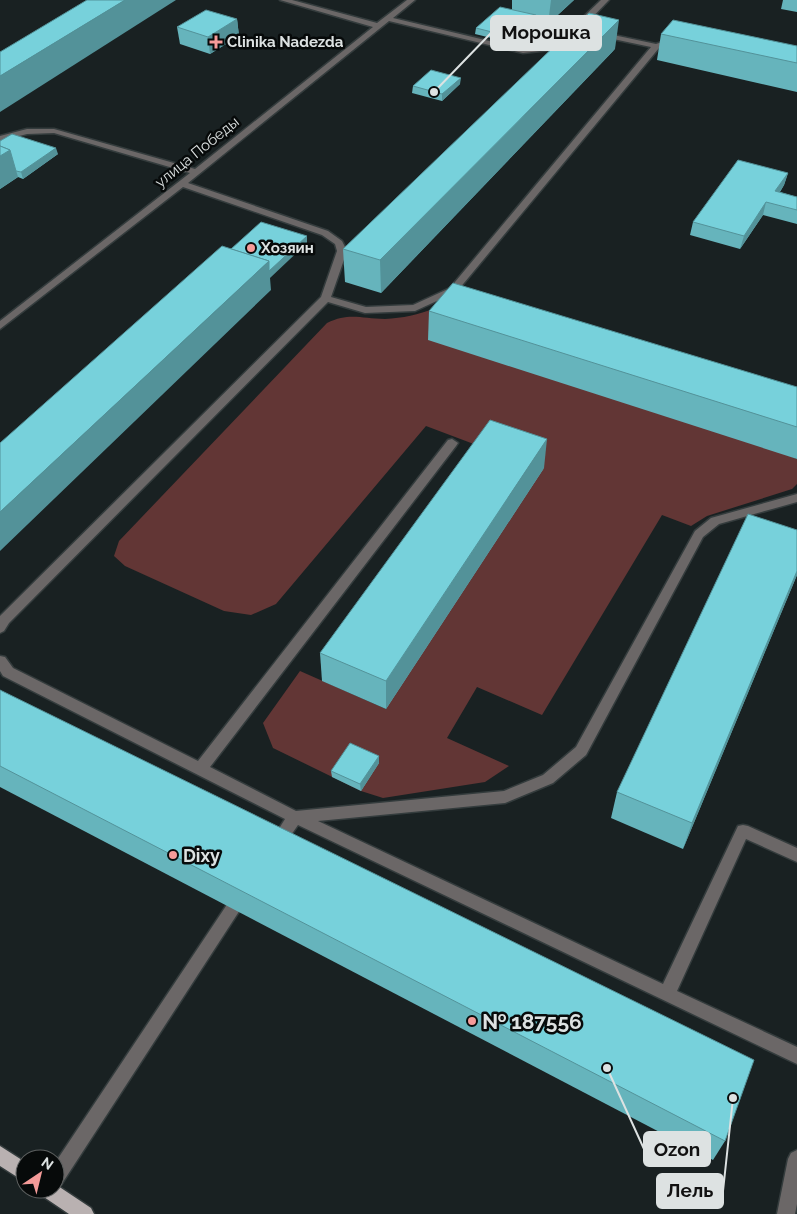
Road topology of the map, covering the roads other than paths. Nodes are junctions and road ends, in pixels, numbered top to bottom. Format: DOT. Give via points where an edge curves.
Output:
graph roads {
  1 [pos="284,0"];
  2 [pos="411,0"];
  3 [pos="605,0"];
  4 [pos="388,19"];
  5 [pos="379,26"];
  6 [pos="576,29"];
  7 [pos="585,31"];
  8 [pos="594,33"];
  9 [pos="671,41"];
  10 [pos="656,46"];
  11 [pos="0,139"];
  12 [pos="196,172"];
  13 [pos="182,184"];
  14 [pos="453,290"];
  15 [pos="472,296"];
  16 [pos="326,298"];
  17 [pos="0,326"];
  18 [pos="452,443"];
  19 [pos="797,498"];
  20 [pos="0,628"];
  21 [pos="0,661"];
  22 [pos="200,769"];
  23 [pos="295,817"];
  24 [pos="273,849"];
  25 [pos="797,855"];
  26 [pos="232,908"];
  27 [pos="667,994"];
  28 [pos="797,1056"];
  29 [pos="0,1155"];
  30 [pos="797,1159"];
  31 [pos="65,1164"];
  32 [pos="15,1166"];
  33 [pos="63,1199"];
  34 [pos="85,1214"];
  35 [pos="786,1214"];
  1 -- 5 [label="street"];
  2 -- 4 [label="street, улица Победы"];
  3 -- 6 [label="street"];
  4 -- 5 [label="street, улица Победы"];
  4 -- 6 [label="street" via="523,50 542,51 555,46"];
  5 -- 12 [label="street, улица Победы"];
  6 -- 7 [label="street"];
  8 -- 10 [label="street"];
  9 -- 10 [label="street"];
  10 -- 14 [label="street"];
  11 -- 12 [label="street" via="35,130 54,131"];
  12 -- 13 [label="street, улица Победы"];
  13 -- 16 [label="street" via="325,233 339,243 342,251"];
  13 -- 17 [label="street, улица Победы"];
  14 -- 15 [label="street"];
  14 -- 16 [label="street" via="415,308 365,310"];
  16 -- 20 [label="street" via="4,620"];
  18 -- 22 [label="street"];
  19 -- 23 [label="street" via="715,521 699,534 581,750 548,779 505,797"];
  21 -- 22 [label="street" via="8,672"];
  22 -- 23 [label="street"];
  23 -- 24 [label="street"];
  23 -- 27 [label="street"];
  25 -- 27 [label="street" via="743,831"];
  26 -- 31 [label="street"];
  27 -- 28 [label="street"];
  29 -- 32 [label="main road"];
  30 -- 35 [label="street"];
  33 -- 34 [label="main road"];
}
